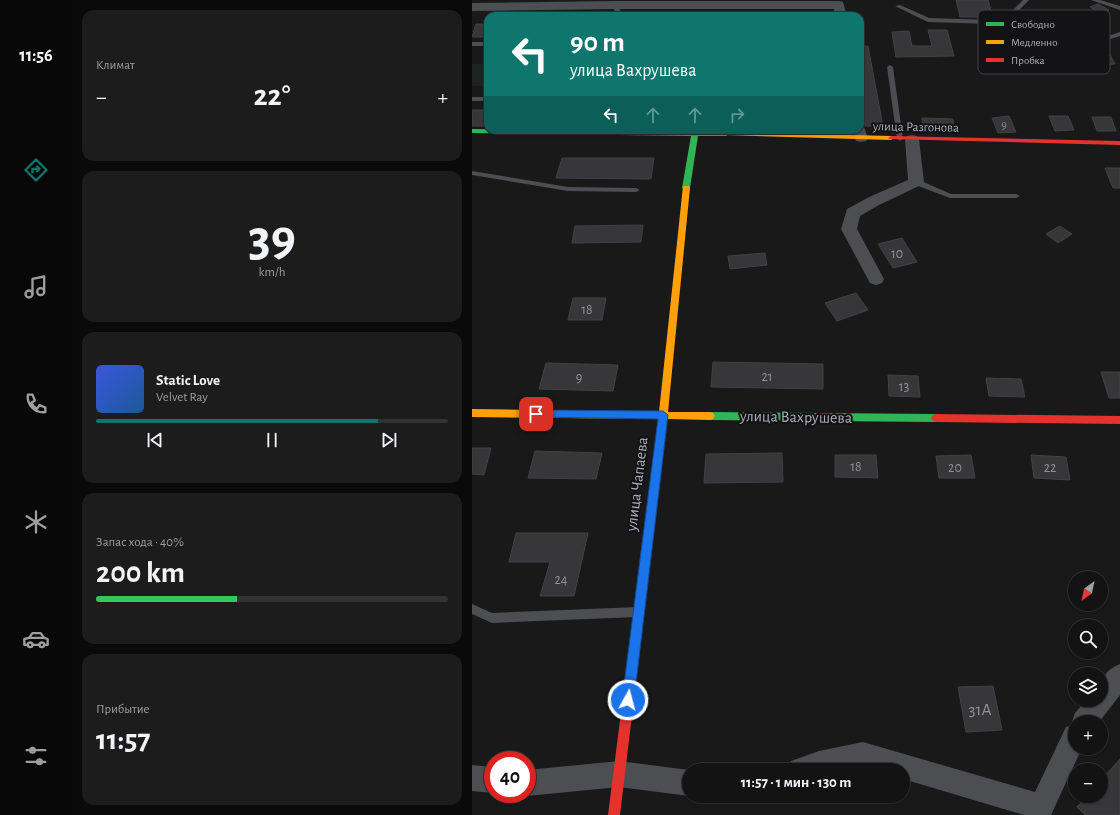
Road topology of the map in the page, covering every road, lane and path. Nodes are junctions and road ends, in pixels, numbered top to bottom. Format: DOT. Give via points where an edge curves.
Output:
graph roads {
  1 [pos="1026,0"];
  2 [pos="1094,0"];
  3 [pos="794,2"];
  4 [pos="546,3"];
  5 [pos="723,3"];
  6 [pos="614,5"];
  7 [pos="898,6"];
  8 [pos="472,7"];
  9 [pos="841,7"];
  10 [pos="1120,8"];
  11 [pos="1016,10"];
  12 [pos="618,12"];
  13 [pos="978,22"];
  14 [pos="1120,34"];
  15 [pos="1110,37"];
  16 [pos="472,44"];
  17 [pos="484,44"];
  18 [pos="890,67"];
  19 [pos="472,99"];
  20 [pos="484,99"];
  21 [pos="472,131"];
  22 [pos="484,131"];
  23 [pos="704,134"];
  24 [pos="860,134"];
  25 [pos="906,139"];
  26 [pos="1120,143"];
  27 [pos="472,173"];
  28 [pos="916,182"];
  29 [pos="636,190"];
  30 [pos="1016,196"];
  31 [pos="876,279"];
  32 [pos="472,413"];
  33 [pos="663,415"];
  34 [pos="1120,420"];
  35 [pos="472,609"];
  36 [pos="639,612"];
  37 [pos="1120,676"];
  38 [pos="1089,715"];
  39 [pos="1068,752"];
  40 [pos="824,763"];
  41 [pos="888,763"];
  42 [pos="910,770"];
  43 [pos="619,774"];
  44 [pos="472,778"];
  45 [pos="484,779"];
  46 [pos="536,782"];
  47 [pos="682,782"];
  48 [pos="1042,812"];
  49 [pos="614,815"];
  1 -- 11 [label="lane"];
  2 -- 10 [label="lane"];
  3 -- 5 [label="street"];
  3 -- 9 [label="street"];
  4 -- 6 [label="street"];
  4 -- 8 [label="street"];
  5 -- 6 [label="street"];
  6 -- 12 [label="lane"];
  7 -- 13 [label="lane" via="928,20"];
  14 -- 15 [label="lane"];
  16 -- 17 [label="lane"];
  18 -- 25 [label="lane"];
  19 -- 20 [label="lane"];
  21 -- 22 [label="street, улица Разгонова"];
  23 -- 33 [label="street, улица Чапаева" via="688,175"];
  24 -- 25 [label="street, улица Разгонова"];
  25 -- 26 [label="street, улица Разгонова"];
  25 -- 28 [label="street"];
  27 -- 29 [label="lane" via="568,189"];
  28 -- 30 [label="lane" via="950,196"];
  28 -- 31 [label="street" via="874,200 853,213 848,229"];
  32 -- 33 [label="street, улица Вахрушева"];
  33 -- 34 [label="street, улица Вахрушева"];
  33 -- 36 [label="street, улица Чапаева"];
  35 -- 36 [label="lane" via="492,618"];
  36 -- 43 [label="street, улица Чапаева"];
  37 -- 38 [label="street"];
  39 -- 48 [label="street"];
  40 -- 41 [label="street" via="863,755"];
  42 -- 48 [label="street"];
  43 -- 46 [label="street"];
  43 -- 47 [label="street"];
  43 -- 49 [label="street, улица Чапаева"];
  44 -- 45 [label="street"];
}
